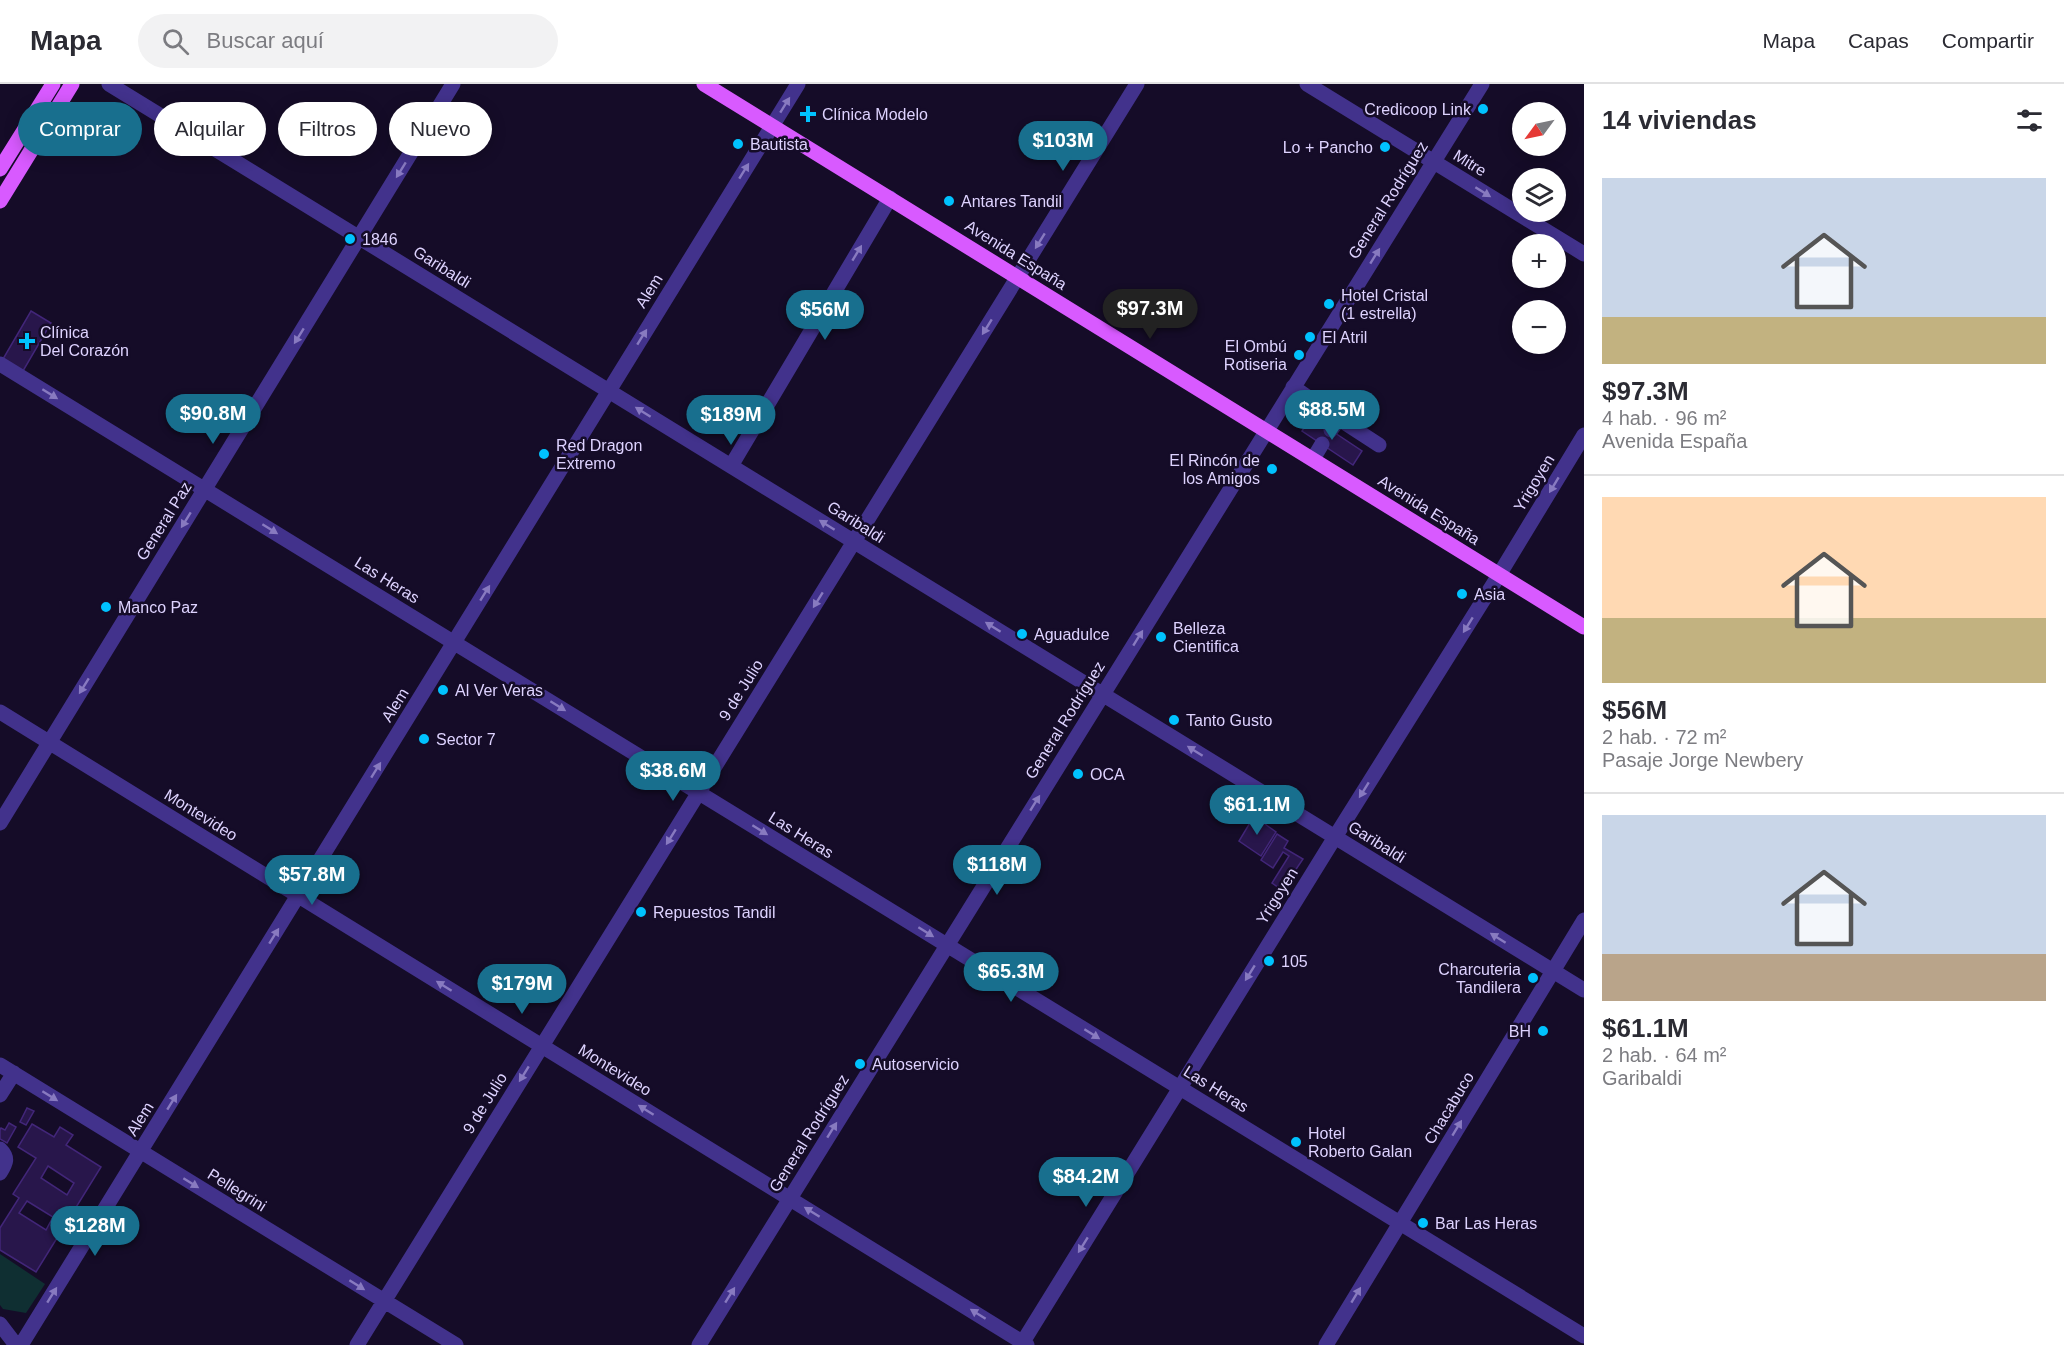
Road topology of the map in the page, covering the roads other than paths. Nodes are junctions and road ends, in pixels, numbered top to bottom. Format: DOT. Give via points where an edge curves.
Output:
graph roads {
  1 [pos="53,84"];
  2 [pos="72,84"];
  3 [pos="109,84"];
  4 [pos="453,84"];
  5 [pos="704,84"];
  6 [pos="798,84"];
  7 [pos="1137,84"];
  8 [pos="1307,84"];
  9 [pos="1482,84"];
  10 [pos="772,126"];
  11 [pos="1434,161"];
  12 [pos="0,169"];
  13 [pos="890,198"];
  14 [pos="0,201"];
  15 [pos="359,238"];
  16 [pos="1584,254"];
  17 [pos="1017,277"];
  18 [pos="0,364"];
  19 [pos="1293,387"];
  20 [pos="609,391"];
  21 [pos="1266,430"];
  22 [pos="1584,435"];
  23 [pos="1322,444"];
  24 [pos="1379,445"];
  25 [pos="1313,459"];
  26 [pos="731,466"];
  27 [pos="205,489"];
  28 [pos="854,542"];
  29 [pos="1499,575"];
  30 [pos="1584,627"];
  31 [pos="454,643"];
  32 [pos="1102,694"];
  33 [pos="0,712"];
  34 [pos="49,743"];
  35 [pos="698,793"];
  36 [pos="0,823"];
  37 [pos="1335,837"];
  38 [pos="299,896"];
  39 [pos="1584,920"];
  40 [pos="947,945"];
  41 [pos="1553,971"];
  42 [pos="1584,990"];
  43 [pos="542,1046"];
  44 [pos="0,1065"];
  45 [pos="14,1073"];
  46 [pos="1180,1088"];
  47 [pos="0,1095"];
  48 [pos="0,1149"];
  49 [pos="141,1152"];
  50 [pos="0,1173"];
  51 [pos="790,1199"];
  52 [pos="1400,1223"];
  53 [pos="384,1301"];
  54 [pos="0,1324"];
  55 [pos="1584,1336"];
  56 [pos="1024,1344"];
  57 [pos="16,1345"];
  58 [pos="21,1345"];
  59 [pos="357,1345"];
  60 [pos="456,1345"];
  61 [pos="699,1345"];
  62 [pos="1326,1345"];
  1 -- 12 [label="main road"];
  2 -- 14 [label="main road"];
  3 -- 15 [label="street, Garibaldi"];
  4 -- 15 [label="street, General Paz, one-way"];
  5 -- 10 [label="main road, Avenida España"];
  10 -- 6 [label="street, Alem, one-way"];
  7 -- 17 [label="street, 9 de Julio, one-way"];
  8 -- 11 [label="street, Mitre"];
  9 -- 11 [label="street, General Rodríguez"];
  10 -- 13 [label="main road, Avenida España"];
  20 -- 10 [label="street, Alem, one-way"];
  11 -- 16 [label="street, Mitre, one-way"];
  19 -- 11 [label="street, General Rodríguez, one-way"];
  13 -- 17 [label="main road, Avenida España"];
  26 -- 13 [label="street, one-way"];
  15 -- 20 [label="street, Garibaldi"];
  15 -- 27 [label="street, General Paz, one-way"];
  17 -- 21 [label="main road, Avenida España"];
  17 -- 28 [label="street, 9 de Julio, one-way"];
  18 -- 27 [label="street, Las Heras, one-way"];
  19 -- 21 [label="street, General Rodríguez"];
  19 -- 24 [label="street" via="1335,425"];
  26 -- 20 [label="street, Garibaldi, one-way"];
  31 -- 20 [label="street, Alem, one-way"];
  21 -- 25 [label="main road, Avenida España"];
  32 -- 21 [label="street, General Rodríguez, one-way"];
  22 -- 29 [label="street, Yrigoyen, one-way"];
  23 -- 25 [label="street"];
  25 -- 29 [label="main road, Avenida España"];
  28 -- 26 [label="street, Garibaldi, one-way"];
  27 -- 31 [label="street, Las Heras, one-way"];
  27 -- 34 [label="street, General Paz, one-way"];
  32 -- 28 [label="street, Garibaldi, one-way"];
  28 -- 35 [label="street, 9 de Julio, one-way"];
  29 -- 30 [label="main road, Avenida España"];
  29 -- 37 [label="street, Yrigoyen, one-way"];
  31 -- 35 [label="street, Las Heras, one-way"];
  38 -- 31 [label="street, Alem, one-way"];
  37 -- 32 [label="street, Garibaldi, one-way"];
  40 -- 32 [label="street, General Rodríguez, one-way"];
  33 -- 34 [label="street, Montevideo"];
  34 -- 36 [label="street, General Paz"];
  34 -- 38 [label="street, Montevideo"];
  35 -- 40 [label="street, Las Heras, one-way"];
  35 -- 43 [label="street, 9 de Julio, one-way"];
  41 -- 37 [label="street, Garibaldi, one-way"];
  37 -- 46 [label="street, Yrigoyen, one-way"];
  43 -- 38 [label="street, Montevideo, one-way"];
  49 -- 38 [label="street, Alem, one-way"];
  39 -- 41 [label="street, Chacabuco"];
  40 -- 46 [label="street, Las Heras, one-way"];
  51 -- 40 [label="street, General Rodríguez, one-way"];
  41 -- 42 [label="street, Garibaldi"];
  52 -- 41 [label="street, Chacabuco, one-way"];
  51 -- 43 [label="street, Montevideo, one-way"];
  43 -- 53 [label="street, 9 de Julio, one-way"];
  44 -- 45 [label="street, Pellegrini"];
  45 -- 47 [label="street"];
  45 -- 49 [label="street, Pellegrini, one-way"];
  46 -- 52 [label="street, Las Heras"];
  46 -- 56 [label="street, Yrigoyen, one-way"];
  48 -- 50 [label="street" via="6,1162"];
  49 -- 53 [label="street, Pellegrini, one-way"];
  58 -- 49 [label="street, Alem, one-way"];
  56 -- 51 [label="street, Montevideo, one-way"];
  61 -- 51 [label="street, General Rodríguez, one-way"];
  52 -- 55 [label="street, Las Heras"];
  62 -- 52 [label="street, Chacabuco, one-way"];
  53 -- 59 [label="street, 9 de Julio"];
  53 -- 60 [label="street, Pellegrini"];
  54 -- 57 [label="street"];
}
